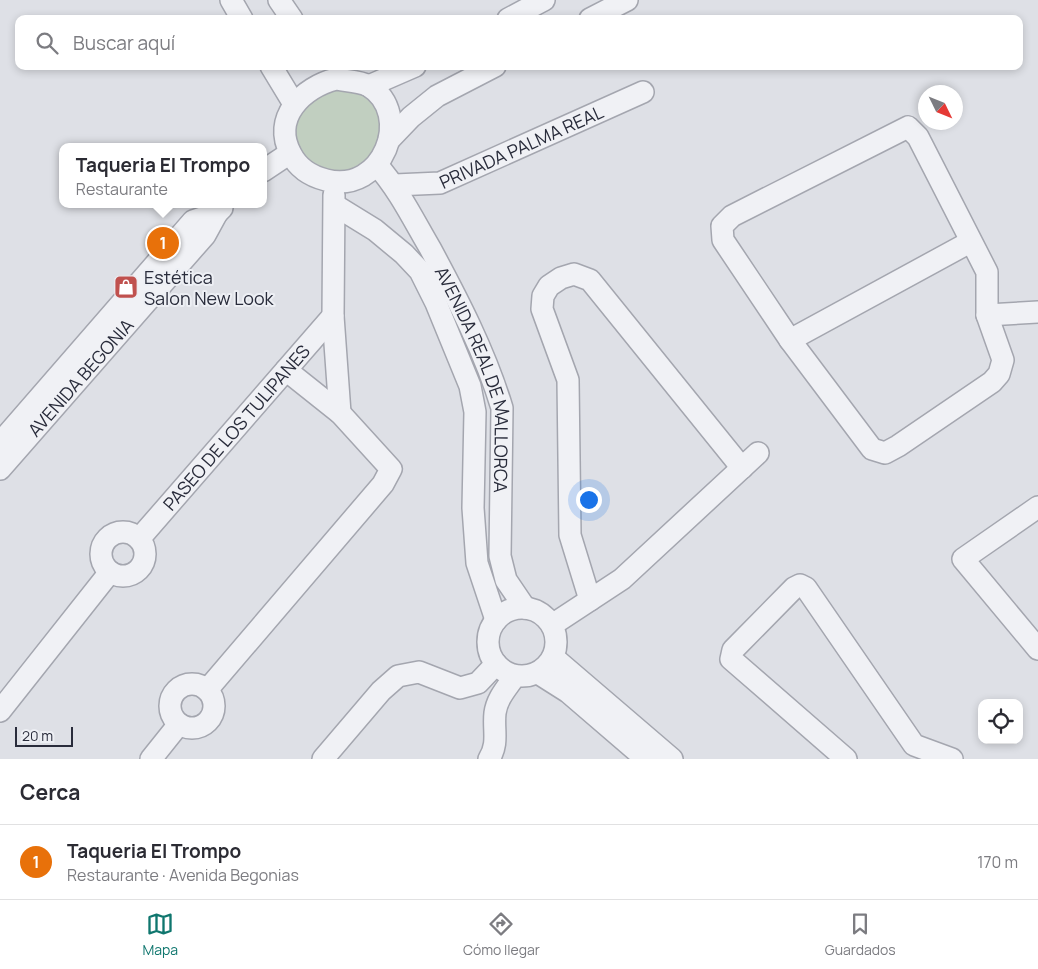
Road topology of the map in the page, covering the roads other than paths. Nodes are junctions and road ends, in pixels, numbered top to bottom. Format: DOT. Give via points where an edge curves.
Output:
graph roads {
  1 [pos="231,0"];
  2 [pos="279,0"];
  3 [pos="544,0"];
  4 [pos="627,0"];
  5 [pos="240,15"];
  6 [pos="289,15"];
  7 [pos="516,15"];
  8 [pos="598,15"];
  9 [pos="273,70"];
  10 [pos="337,70"];
  11 [pos="403,70"];
  12 [pos="487,70"];
  13 [pos="361,84"];
  14 [pos="643,92"];
  15 [pos="294,104"];
  16 [pos="389,140"];
  17 [pos="290,153"];
  18 [pos="377,165"];
  19 [pos="267,168"];
  20 [pos="332,182"];
  21 [pos="395,185"];
  22 [pos="336,206"];
  23 [pos="221,209"];
  24 [pos="970,242"];
  25 [pos="1038,312"];
  26 [pos="987,315"];
  27 [pos="333,316"];
  28 [pos="790,340"];
  29 [pos="286,370"];
  30 [pos="502,408"];
  31 [pos="475,412"];
  32 [pos="340,413"];
  33 [pos="11,439"];
  34 [pos="758,453"];
  35 [pos="742,468"];
  36 [pos="0,469"];
  37 [pos="1038,507"];
  38 [pos="138,538"];
  39 [pos="110,572"];
  40 [pos="590,600"];
  41 [pos="525,608"];
  42 [pos="496,620"];
  43 [pos="552,625"];
  44 [pos="1038,648"];
  45 [pos="553,657"];
  46 [pos="496,664"];
  47 [pos="538,673"];
  48 [pos="515,676"];
  49 [pos="207,690"];
  50 [pos="0,712"];
  51 [pos="179,724"];
  52 [pos="151,759"];
  53 [pos="323,759"];
  54 [pos="489,759"];
  55 [pos="646,759"];
  56 [pos="672,759"];
  57 [pos="846,759"];
  58 [pos="952,759"];
  1 -- 5 [label="street"];
  2 -- 6 [label="street"];
  3 -- 7 [label="street"];
  4 -- 8 [label="street"];
  9 -- 15 [label="street"];
  10 -- 13 [label="street"];
  11 -- 13 [label="street"];
  12 -- 16 [label="street" via="437,96"];
  13 -- 15 [label="street" via="336,79 320,83"];
  13 -- 16 [label="street" via="382,99 389,115"];
  14 -- 21 [label="street, PRIVADA PALMA REAL" via="440,183"];
  15 -- 17 [label="street" via="286,119 285,136"];
  16 -- 18 [label="street"];
  17 -- 19 [label="street"];
  17 -- 20 [label="street" via="300,167 314,177"];
  18 -- 20 [label="street" via="364,176 347,182"];
  18 -- 21 [label="street, AVENIDA REAL DE MALLORCA"];
  20 -- 22 [label="street, PASEO DE LOS TULIPANES"];
  21 -- 30 [label="street, AVENIDA REAL DE MALLORCA" via="462,306"];
  22 -- 27 [label="street, PASEO DE LOS TULIPANES"];
  22 -- 31 [label="street, AVENIDA REAL DE MALLORCA" via="375,230 420,271 466,377"];
  23 -- 33 [label="street, AVENIDA BEGONIA" via="206,235"];
  24 -- 26 [label="street" via="987,272"];
  24 -- 28 [label="street"];
  24 -- 28 [label="street" via="918,137 908,127 732,216 722,226 723,240"];
  25 -- 26 [label="street"];
  26 -- 28 [label="street" via="1003,360 999,374 992,382 885,452 872,449"];
  27 -- 29 [label="street, PASEO DE LOS TULIPANES"];
  27 -- 32 [label="street, PASEO DE LOS TULIPANES"];
  29 -- 32 [label="street"];
  29 -- 38 [label="street, PASEO DE LOS TULIPANES"];
  30 -- 31 [label="street"];
  30 -- 41 [label="street, AVENIDA REAL DE MALLORCA" via="500,556 506,580"];
  31 -- 42 [label="street, AVENIDA REAL DE MALLORCA" via="473,508 477,563"];
  32 -- 49 [label="street" via="391,469 383,484"];
  33 -- 36 [label="street, AVENIDA BEGONIA"];
  34 -- 35 [label="street"];
  35 -- 40 [label="street" via="622,579"];
  35 -- 40 [label="street" via="590,280 574,274 550,286 543,296 542,309 568,380 570,535"];
  37 -- 44 [label="street" via="963,560"];
  38 -- 39 [label="street" via="145,551 142,565 131,574"];
  38 -- 39 [label="street" via="126,532 111,535 106,540 101,553 102,561"];
  39 -- 50 [label="street"];
  40 -- 43 [label="street"];
  41 -- 42 [label="street" via="509,611"];
  41 -- 43 [label="street" via="545,617"];
  42 -- 46 [label="street" via="488,642"];
  43 -- 45 [label="street" via="556,641"];
  45 -- 47 [label="street"];
  45 -- 56 [label="street"];
  46 -- 48 [label="street"];
  46 -- 53 [label="street" via="478,683 460,688 419,672 398,676"];
  47 -- 48 [label="street"];
  47 -- 55 [label="street" via="568,692"];
  48 -- 54 [label="street" via="499,698 495,714 496,746"];
  49 -- 51 [label="street" via="214,703 212,717 200,727"];
  49 -- 51 [label="street" via="202,686 187,685 175,692 171,713"];
  51 -- 52 [label="street"];
  57 -- 58 [label="street" via="731,659 733,650 800,585 806,588 914,745"];
}
